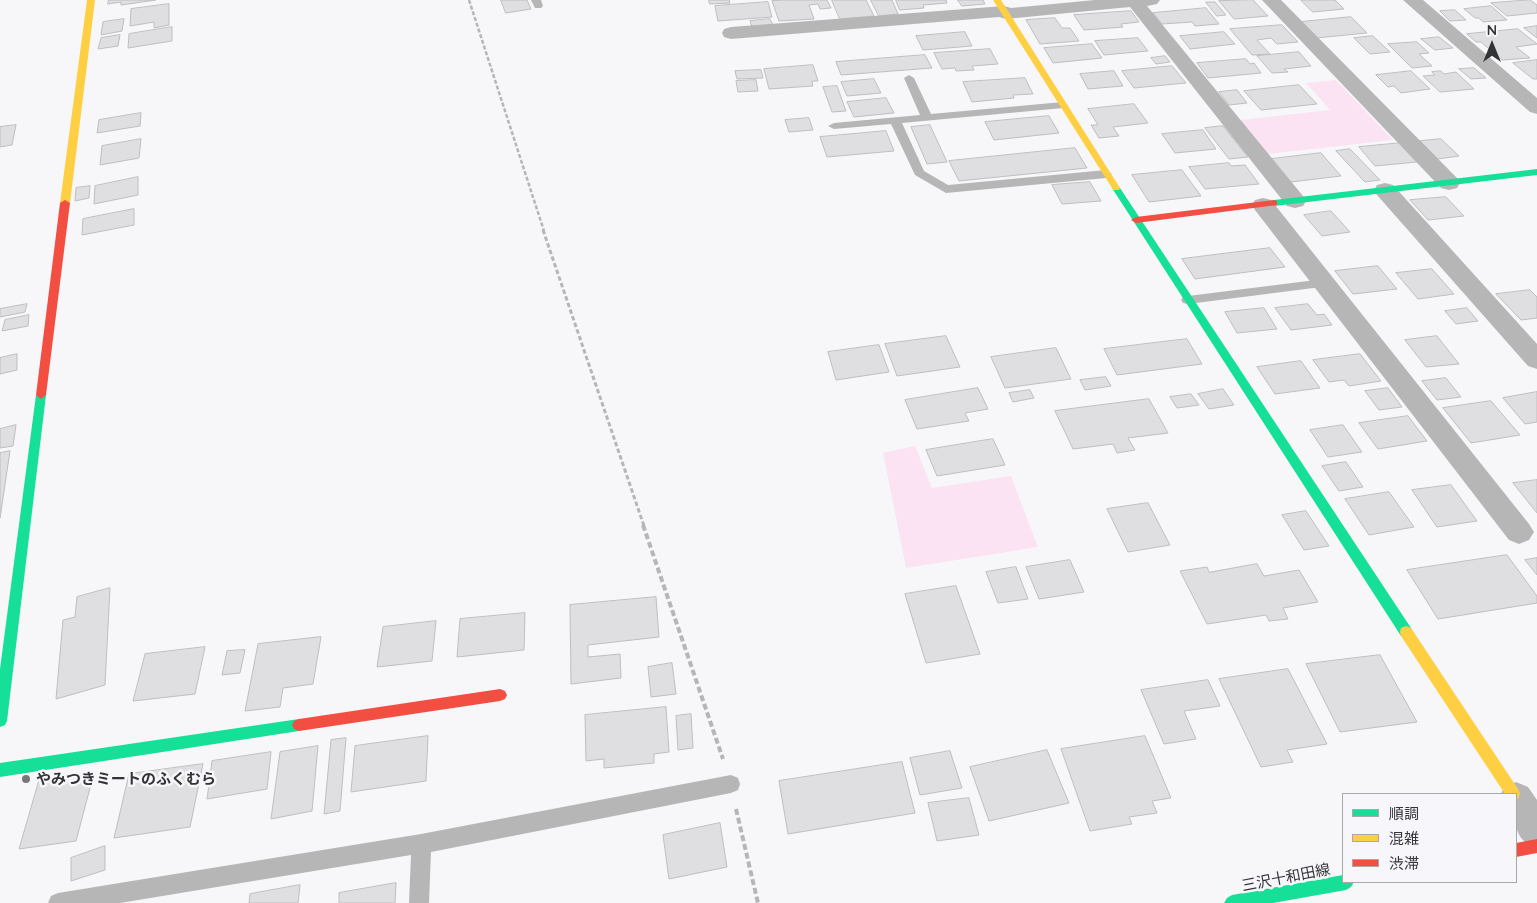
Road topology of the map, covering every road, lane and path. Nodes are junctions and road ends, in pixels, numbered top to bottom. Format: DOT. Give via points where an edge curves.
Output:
graph roads {
  1 [pos="91,0"];
  2 [pos="469,0"];
  3 [pos="1271,0"];
  4 [pos="1412,0"];
  5 [pos="1140,1"];
  6 [pos="1002,8"];
  7 [pos="731,34"];
  8 [pos="909,78"];
  9 [pos="1063,105"];
  10 [pos="1537,108"];
  11 [pos="927,118"];
  12 [pos="894,121"];
  13 [pos="834,126"];
  14 [pos="1537,172"];
  15 [pos="1106,174"];
  16 [pos="1449,183"];
  17 [pos="1385,190"];
  18 [pos="1295,201"];
  19 [pos="1263,205"];
  20 [pos="1136,220"];
  21 [pos="1324,283"];
  22 [pos="1188,300"];
  23 [pos="1537,360"];
  24 [pos="1519,532"];
  25 [pos="500,696"];
  26 [pos="0,721"];
  27 [pos="0,770"];
  28 [pos="730,784"];
  29 [pos="1512,793"];
  30 [pos="1517,801"];
  31 [pos="1537,831"];
  32 [pos="421,844"];
  33 [pos="1537,846"];
  34 [pos="1517,850"];
  35 [pos="1342,883"];
  36 [pos="58,903"];
  37 [pos="419,903"];
  38 [pos="758,903"];
  39 [pos="1232,903"];
  1 -- 26 [label="street"];
  2 -- 28 [label="path"];
  3 -- 16 [label="street"];
  4 -- 10 [label="street"];
  5 -- 6 [label="street"];
  5 -- 18 [label="street"];
  6 -- 7 [label="street"];
  6 -- 9 [label="street"];
  8 -- 11 [label="lane"];
  9 -- 11 [label="lane"];
  9 -- 15 [label="street"];
  11 -- 12 [label="lane"];
  12 -- 13 [label="lane"];
  12 -- 15 [label="lane" via="919,173 946,189"];
  14 -- 16 [label="street"];
  15 -- 20 [label="street"];
  16 -- 17 [label="street"];
  17 -- 18 [label="street"];
  17 -- 23 [label="street"];
  18 -- 19 [label="street"];
  19 -- 20 [label="street"];
  19 -- 21 [label="street"];
  20 -- 22 [label="street"];
  21 -- 22 [label="lane"];
  21 -- 24 [label="street"];
  22 -- 29 [label="street"];
  25 -- 27 [label="street"];
  28 -- 32 [label="lane"];
  28 -- 38 [label="path"];
  30 -- 31 [label="street"];
  32 -- 36 [label="lane"];
  32 -- 37 [label="lane"];
  33 -- 34 [label="street"];
  35 -- 39 [label="street, 三沢十和田線"];
}
